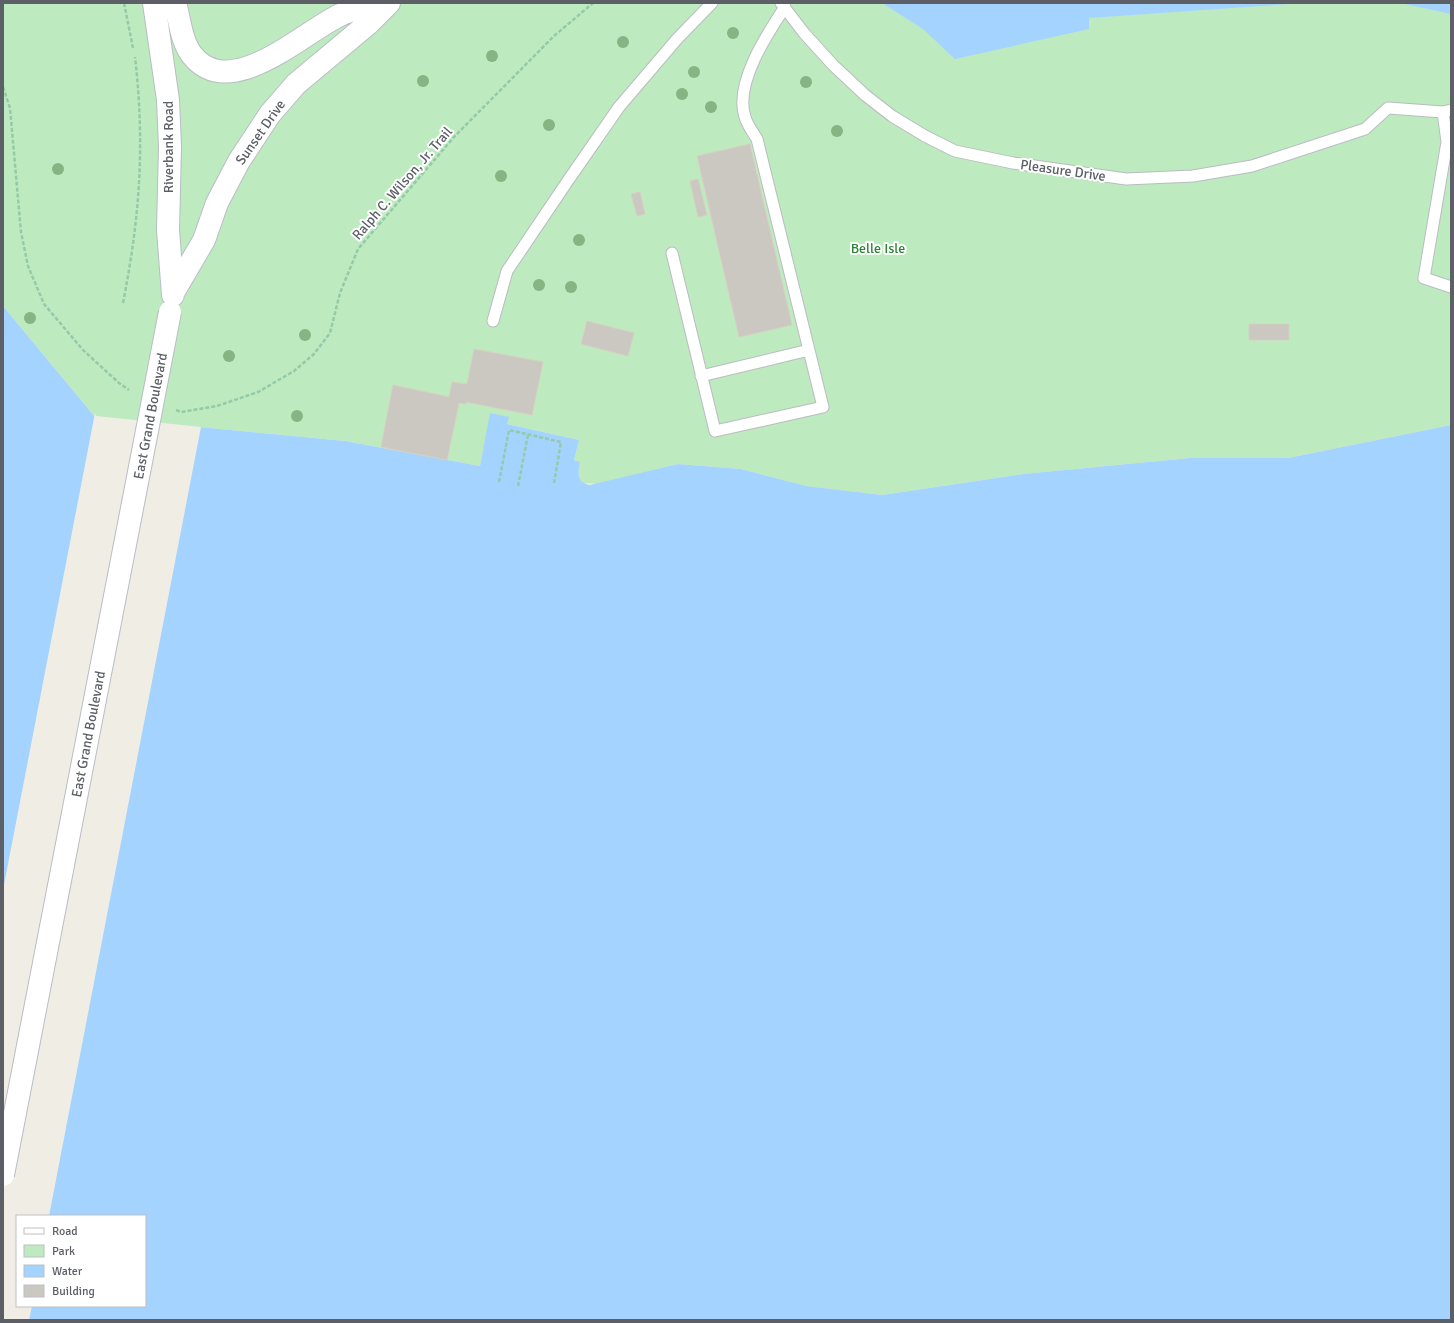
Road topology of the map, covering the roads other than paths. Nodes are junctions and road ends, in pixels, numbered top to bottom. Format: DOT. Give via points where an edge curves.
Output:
graph roads {
  1 [pos="154,3"];
  2 [pos="175,3"];
  3 [pos="378,3"];
  4 [pos="389,3"];
  5 [pos="712,3"];
  6 [pos="783,5"];
  7 [pos="1447,111"];
  8 [pos="672,253"];
  9 [pos="1451,287"];
  10 [pos="172,302"];
  11 [pos="493,321"];
  12 [pos="809,350"];
  13 [pos="701,376"];
  14 [pos="3,1175"];
  1 -- 10 [label="street, Riverbank Road" via="168,100 168,230"];
  2 -- 3 [label="street" via="185,44 192,56 215,70 228,72 260,63 340,15"];
  4 -- 10 [label="street, Sunset Drive" via="296,84 270,114 239,161 217,203 204,240"];
  5 -- 11 [label="lane" via="677,39 619,107 567,182 508,270"];
  6 -- 7 [label="lane, Pleasure Drive" via="833,65 892,116 955,151 1013,163 1126,179 1193,176 1252,166 1358,132 1365,129 1388,108"];
  6 -- 12 [label="lane" via="763,40 748,77 743,102 745,117 757,139"];
  7 -- 9 [label="lane" via="1447,142 1424,278"];
  8 -- 13 [label="lane"];
  10 -- 14 [label="street, East Grand Boulevard, bridge"];
  12 -- 13 [label="lane"];
  12 -- 13 [label="lane" via="823,407 715,431"];
}
